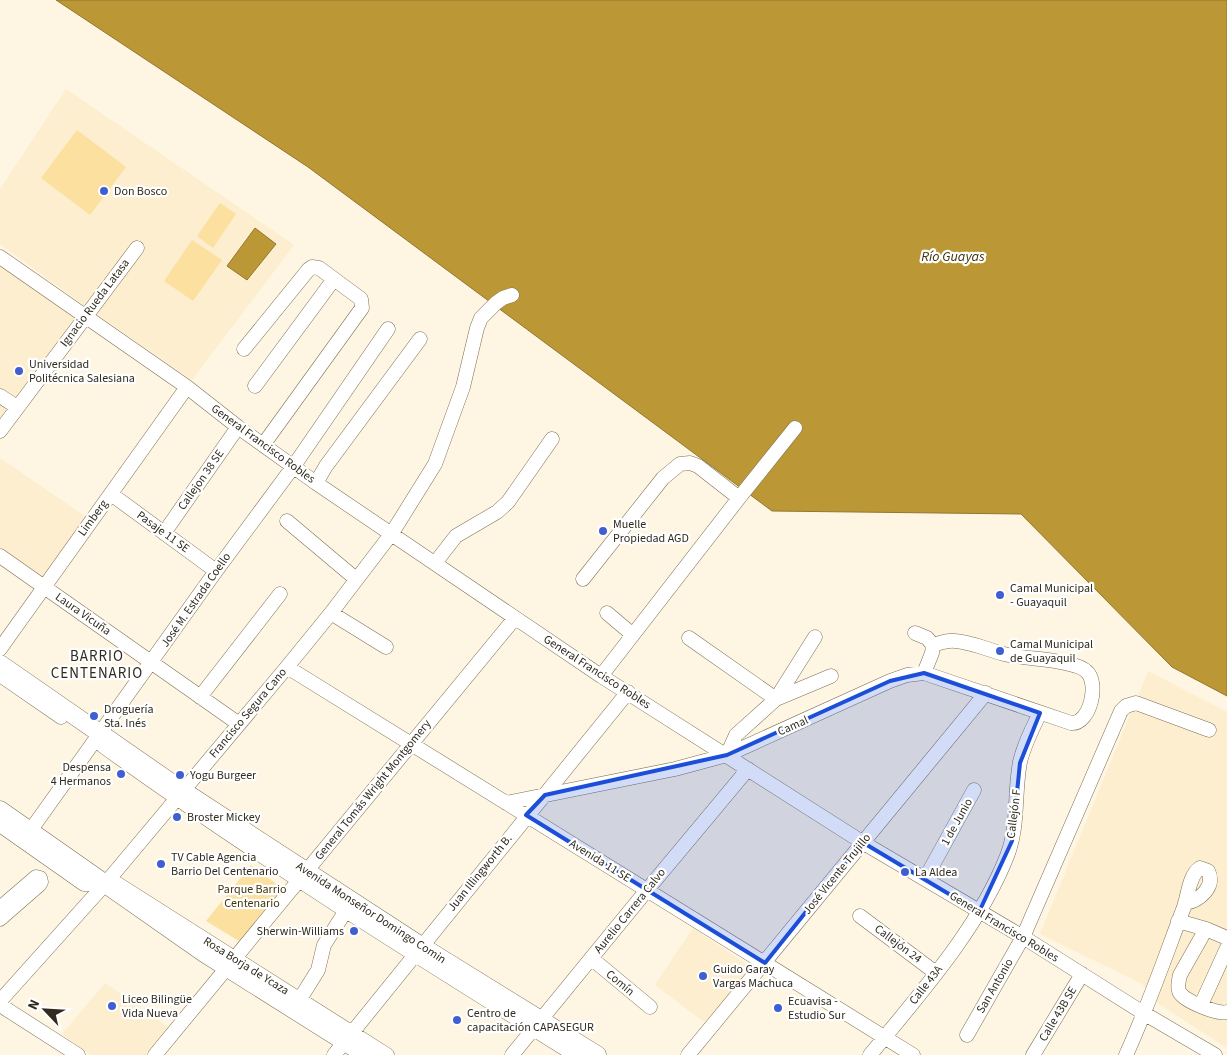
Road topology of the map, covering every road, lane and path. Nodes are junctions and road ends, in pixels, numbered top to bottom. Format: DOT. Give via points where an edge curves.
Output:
graph roads {
  1 [pos="137,248"];
  2 [pos="0,257"];
  3 [pos="334,279"];
  4 [pos="512,295"];
  5 [pos="85,316"];
  6 [pos="388,329"];
  7 [pos="420,339"];
  8 [pos="244,349"];
  9 [pos="255,386"];
  10 [pos="187,387"];
  11 [pos="0,396"];
  12 [pos="17,407"];
  13 [pos="238,427"];
  14 [pos="796,428"];
  15 [pos="0,431"];
  16 [pos="552,439"];
  17 [pos="263,445"];
  18 [pos="293,466"];
  19 [pos="316,483"];
  20 [pos="111,494"];
  21 [pos="739,498"];
  22 [pos="287,521"];
  23 [pos="164,533"];
  24 [pos="392,533"];
  25 [pos="0,556"];
  26 [pos="435,563"];
  27 [pos="216,571"];
  28 [pos="356,579"];
  29 [pos="583,579"];
  30 [pos="44,587"];
  31 [pos="280,594"];
  32 [pos="331,613"];
  33 [pos="607,613"];
  34 [pos="516,618"];
  35 [pos="915,633"];
  36 [pos="632,635"];
  37 [pos="815,637"];
  38 [pos="689,638"];
  39 [pos="933,645"];
  40 [pos="386,647"];
  41 [pos="0,649"];
  42 [pos="151,662"];
  43 [pos="0,664"];
  44 [pos="287,667"];
  45 [pos="924,673"];
  46 [pos="0,675"];
  47 [pos="601,676"];
  48 [pos="831,676"];
  49 [pos="628,692"];
  50 [pos="986,693"];
  51 [pos="200,697"];
  52 [pos="776,699"];
  53 [pos="1040,713"];
  54 [pos="239,724"];
  55 [pos="1209,730"];
  56 [pos="98,737"];
  57 [pos="411,744"];
  58 [pos="727,755"];
  59 [pos="748,769"];
  60 [pos="974,790"];
  61 [pos="179,795"];
  62 [pos="545,795"];
  63 [pos="506,803"];
  64 [pos="0,815"];
  65 [pos="526,815"];
  66 [pos="30,831"];
  67 [pos="862,842"];
  68 [pos="303,876"];
  69 [pos="925,879"];
  70 [pos="105,884"];
  71 [pos="647,890"];
  72 [pos="1185,903"];
  73 [pos="349,906"];
  74 [pos="0,908"];
  75 [pos="979,912"];
  76 [pos="860,916"];
  77 [pos="0,918"];
  78 [pos="1178,922"];
  79 [pos="1206,929"];
  80 [pos="1023,937"];
  81 [pos="1227,938"];
  82 [pos="1227,948"];
  83 [pos="418,950"];
  84 [pos="591,958"];
  85 [pos="231,963"];
  86 [pos="765,963"];
  87 [pos="936,973"];
  88 [pos="1082,974"];
  89 [pos="0,1003"];
  90 [pos="297,1004"];
  91 [pos="1201,1005"];
  92 [pos="650,1007"];
  93 [pos="1227,1012"];
  94 [pos="1145,1014"];
  95 [pos="537,1025"];
  96 [pos="966,1035"];
  97 [pos="884,1037"];
  98 [pos="344,1043"];
  99 [pos="78,1055"];
  100 [pos="155,1055"];
  101 [pos="366,1055"];
  102 [pos="387,1055"];
  103 [pos="512,1055"];
  104 [pos="575,1055"];
  105 [pos="597,1055"];
  106 [pos="688,1055"];
  107 [pos="870,1055"];
  108 [pos="913,1055"];
  109 [pos="1033,1055"];
  110 [pos="1126,1055"];
  111 [pos="1215,1055"];
  1 -- 5 [label="street, Ignacio Rueda Latasa"];
  2 -- 5 [label="street, General Francisco Robles"];
  3 -- 8 [label="street" via="319,268 309,269"];
  3 -- 9 [label="street"];
  3 -- 17 [label="street" via="361,299 362,308"];
  4 -- 24 [label="street, Francisco Segura Cano" via="496,303 479,323 463,388 435,464"];
  5 -- 10 [label="street, General Francisco Robles"];
  5 -- 12 [label="street, Ignacio Rueda Latasa"];
  6 -- 18 [label="street, José M. Estrada Coello"];
  7 -- 19 [label="street"];
  10 -- 13 [label="street, General Francisco Robles"];
  10 -- 20 [label="street, Limberg"];
  11 -- 12 [label="street"];
  12 -- 15 [label="street, Ignacio Rueda Latasa"];
  13 -- 17 [label="street, General Francisco Robles"];
  13 -- 23 [label="street, Callejon 38 SE"];
  14 -- 21 [label="street"];
  16 -- 26 [label="street" via="508,502 456,536"];
  17 -- 18 [label="street, General Francisco Robles"];
  18 -- 19 [label="street, General Francisco Robles"];
  18 -- 27 [label="street, José M. Estrada Coello"];
  19 -- 24 [label="street, General Francisco Robles"];
  20 -- 23 [label="street, Pasaje 11 SE"];
  20 -- 30 [label="street, Limberg"];
  21 -- 29 [label="street" via="698,466 680,464 663,478"];
  21 -- 36 [label="street"];
  22 -- 28 [label="street"];
  23 -- 27 [label="street, Pasaje 11 SE"];
  24 -- 26 [label="street, General Francisco Robles"];
  24 -- 28 [label="street, Francisco Segura Cano"];
  25 -- 30 [label="street, Laura Vicuña"];
  26 -- 34 [label="street, General Francisco Robles"];
  27 -- 42 [label="street, José M. Estrada Coello"];
  28 -- 32 [label="street, Francisco Segura Cano"];
  30 -- 41 [label="street, Limberg"];
  30 -- 42 [label="street, Laura Vicuña"];
  31 -- 51 [label="street"];
  32 -- 40 [label="street"];
  32 -- 44 [label="street, Francisco Segura Cano"];
  33 -- 36 [label="street"];
  34 -- 47 [label="street, General Francisco Robles"];
  34 -- 57 [label="street, General Tomás Wright Montgomery"];
  35 -- 39 [label="street"];
  36 -- 47 [label="street"];
  37 -- 52 [label="street"];
  38 -- 52 [label="street"];
  39 -- 45 [label="street"];
  39 -- 53 [label="street, Camal" via="957,641 1005,654 1062,662 1088,672 1094,688 1081,721 1076,724"];
  42 -- 51 [label="street, Laura Vicuña"];
  42 -- 56 [label="street, José M. Estrada Coello"];
  43 -- 56 [label="main road, Avenida Monseñor Domingo Comin"];
  44 -- 54 [label="street, Francisco Segura Cano"];
  44 -- 57 [label="street, Avenida 11 SE"];
  45 -- 50 [label="street, Camal"];
  45 -- 58 [label="street, Camal" via="890,681"];
  46 -- 56 [label="street, Avenida Monseñor Domingo Comin"];
  47 -- 49 [label="street, General Francisco Robles"];
  48 -- 52 [label="street"];
  49 -- 58 [label="street, General Francisco Robles"];
  49 -- 62 [label="street, Juan Illingworth B."];
  50 -- 53 [label="street, Camal"];
  50 -- 67 [label="street, José Vicente Trujillo"];
  51 -- 54 [label="street, Laura Vicuña"];
  52 -- 58 [label="street" via="736,736"];
  53 -- 75 [label="street, Callejón F" via="1020,763 1012,841"];
  54 -- 61 [label="street, Francisco Segura Cano"];
  55 -- 80 [label="street, San Antonio" via="1136,703 1121,711"];
  56 -- 61 [label="main road, Avenida Monseñor Domingo Comin"];
  56 -- 66 [label="street, José M. Estrada Coello"];
  57 -- 63 [label="street, Avenida 11 SE"];
  57 -- 68 [label="street, General Tomás Wright Montgomery"];
  58 -- 59 [label="street, General Francisco Robles"];
  58 -- 62 [label="street, Camal" via="675,769"];
  59 -- 67 [label="street, General Francisco Robles"];
  59 -- 71 [label="street, Aurelio Carrera Calvo"];
  60 -- 69 [label="street, 1 de Junio"];
  61 -- 68 [label="main road, Avenida Monseñor Domingo Comin"];
  61 -- 70 [label="street, Francisco Segura Cano"];
  62 -- 63 [label="street, Camal"];
  62 -- 65 [label="street, Juan Illingworth B."];
  63 -- 65 [label="street, Avenida 11 SE"];
  64 -- 66 [label="main road, Rosa Borja de Ycaza"];
  64 -- 70 [label="street, Rosa Borja de Ycaza" via="84,884"];
  65 -- 71 [label="street, Avenida 11 SE"];
  65 -- 83 [label="street, Juan Illingworth B."];
  66 -- 70 [label="main road, Rosa Borja de Ycaza"];
  67 -- 69 [label="street, General Francisco Robles"];
  67 -- 86 [label="street, José Vicente Trujillo"];
  68 -- 73 [label="main road, Avenida Monseñor Domingo Comin"];
  68 -- 85 [label="street, General Tomás Wright Montgomery"];
  69 -- 75 [label="street, General Francisco Robles"];
  70 -- 85 [label="main road, Rosa Borja de Ycaza" via="204,953"];
  70 -- 89 [label="street, Francisco Segura Cano"];
  71 -- 84 [label="street, Aurelio Carrera Calvo"];
  71 -- 86 [label="street, Avenida 11 SE"];
  72 -- 78 [label="street"];
  73 -- 83 [label="main road, Avenida Monseñor Domingo Comin"];
  73 -- 90 [label="street" via="324,945 318,970"];
  74 -- 77 [label="street" via="36,877 40,878 39,885"];
  75 -- 80 [label="street, General Francisco Robles"];
  75 -- 87 [label="street, Calle 43A"];
  76 -- 87 [label="street, Callejón 24"];
  78 -- 79 [label="street"];
  78 -- 94 [label="street"];
  79 -- 81 [label="street"];
  79 -- 91 [label="street" via="1178,983 1178,991 1183,998"];
  80 -- 88 [label="street, General Francisco Robles"];
  80 -- 96 [label="street, San Antonio"];
  82 -- 91 [label="street"];
  83 -- 95 [label="main road, Avenida Monseñor Domingo Comin"];
  83 -- 98 [label="street, Juan Illingworth B."];
  84 -- 92 [label="street, Comín"];
  84 -- 95 [label="street, Aurelio Carrera Calvo"];
  85 -- 90 [label="main road, Rosa Borja de Ycaza"];
  85 -- 100 [label="street, General Tomás Wright Montgomery"];
  86 -- 97 [label="street, Avenida 11 SE"];
  86 -- 106 [label="street, José Vicente Trujillo"];
  87 -- 97 [label="street, Calle 43A"];
  88 -- 94 [label="street, General Francisco Robles"];
  88 -- 109 [label="street, Calle 43B SE"];
  89 -- 99 [label="street"];
  90 -- 98 [label="main road, Rosa Borja de Ycaza"];
  91 -- 93 [label="street" via="1220,1013"];
  94 -- 110 [label="street"];
  94 -- 111 [label="street, General Francisco Robles"];
  95 -- 103 [label="street, Aurelio Carrera Calvo"];
  95 -- 104 [label="street, Avenida Monseñor Domingo Comin"];
  95 -- 105 [label="main road, Avenida Monseñor Domingo Comin"];
  97 -- 107 [label="street, Calle 43A"];
  97 -- 108 [label="street, Avenida 11 SE"];
  98 -- 101 [label="main road, Rosa Borja de Ycaza"];
  98 -- 102 [label="street, Rosa Borja de Ycaza"];
}
